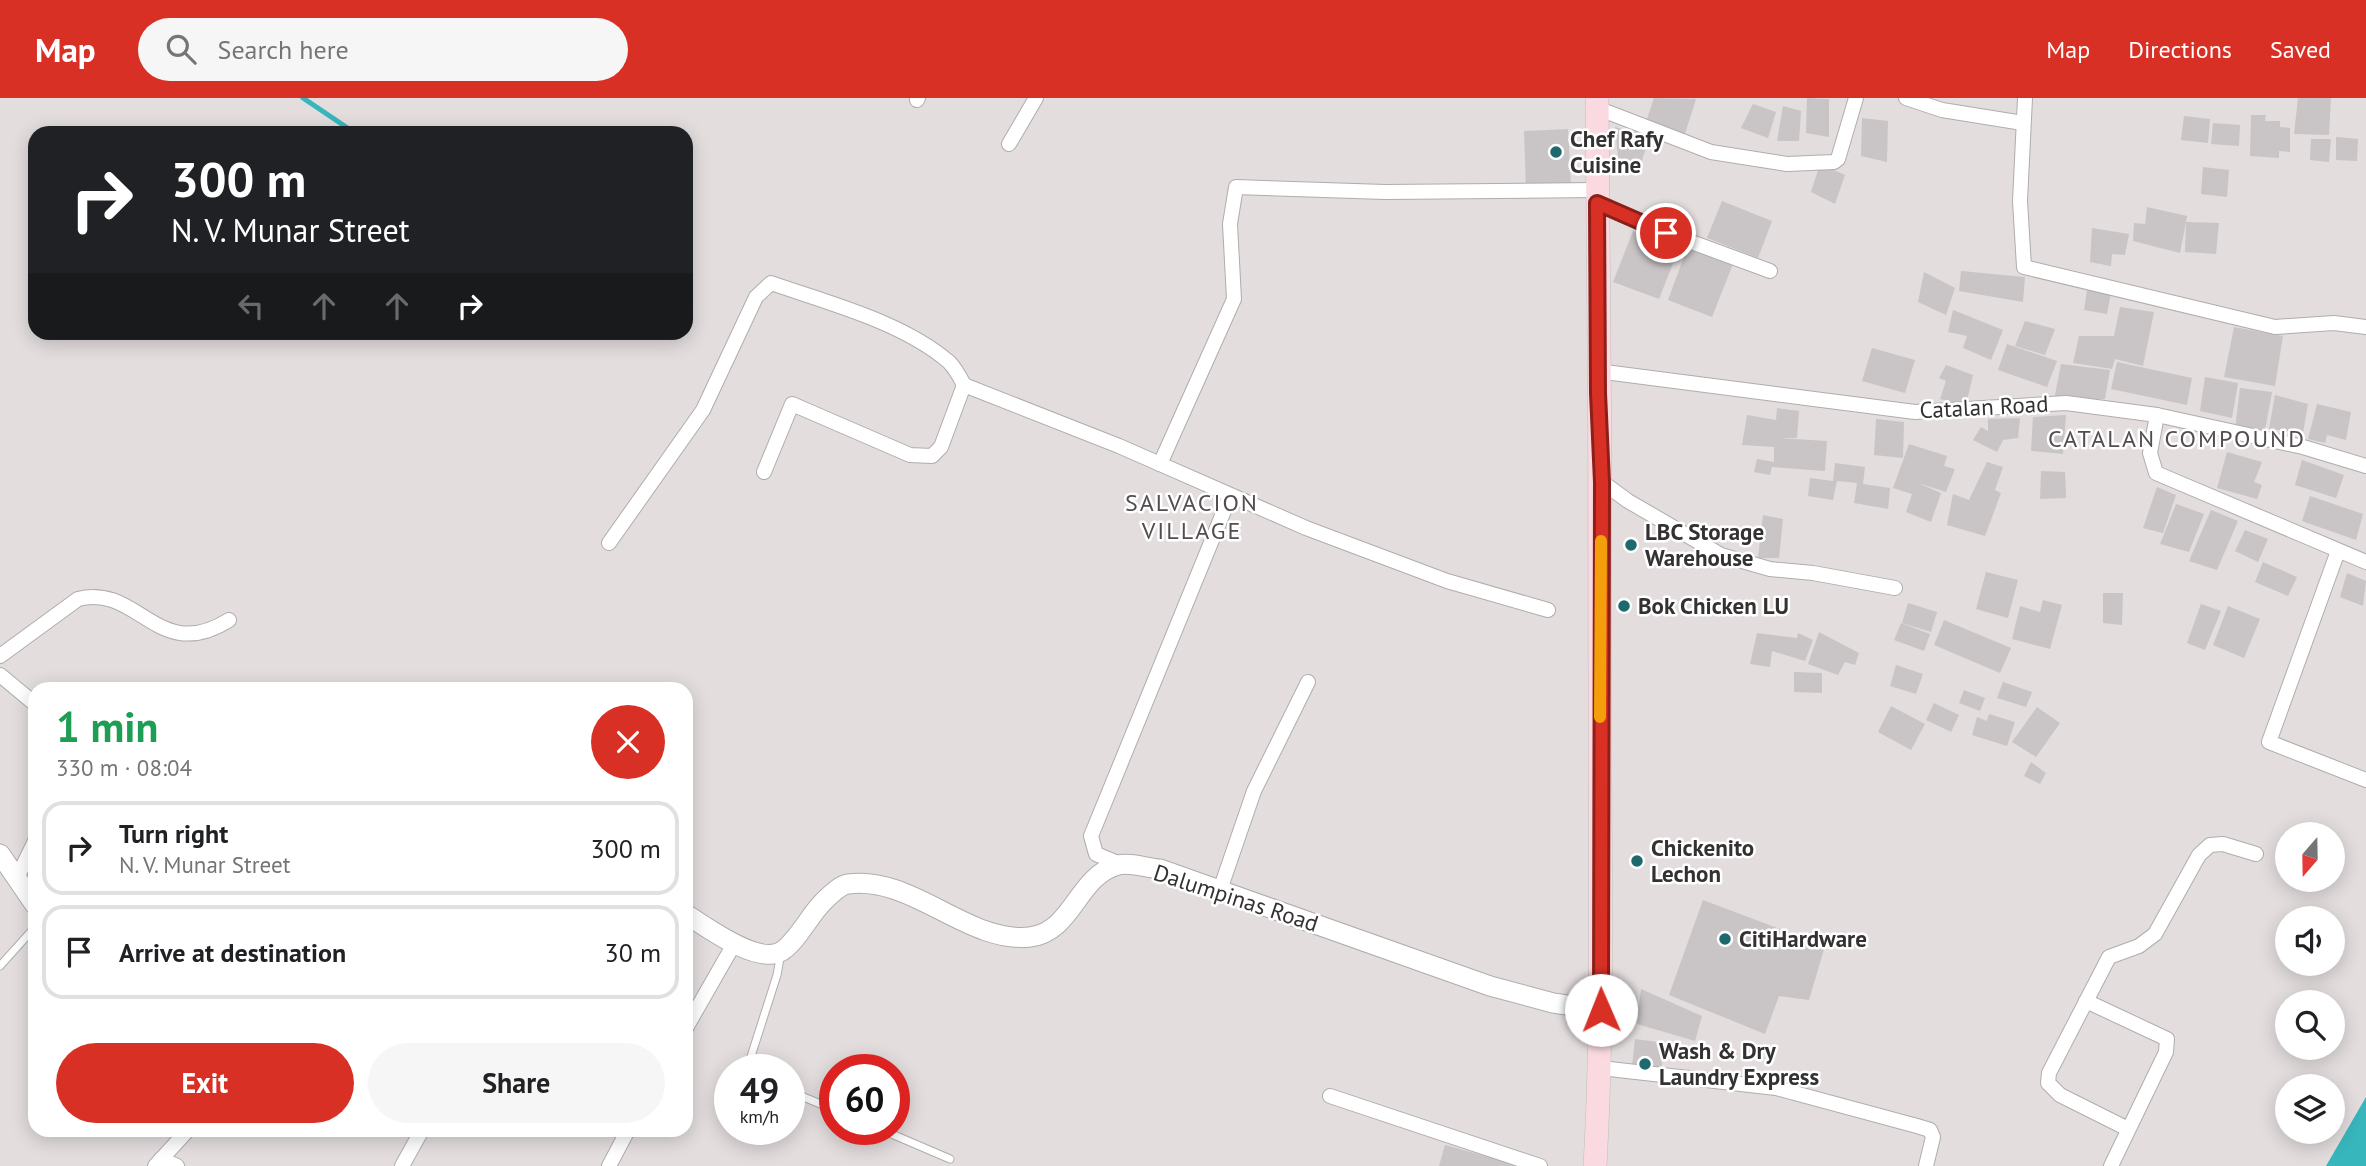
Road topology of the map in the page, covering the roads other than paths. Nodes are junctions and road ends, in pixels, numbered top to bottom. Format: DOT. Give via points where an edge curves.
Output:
graph roads {
  1 [pos="1036,98"];
  2 [pos="1856,98"];
  3 [pos="1906,98"];
  4 [pos="2025,98"];
  5 [pos="1597,103"];
  6 [pos="2023,123"];
  7 [pos="1009,144"];
  8 [pos="1596,197"];
  9 [pos="1770,271"];
  10 [pos="2366,327"];
  11 [pos="1597,371"];
  12 [pos="964,384"];
  13 [pos="2157,415"];
  14 [pos="1160,464"];
  15 [pos="2366,466"];
  16 [pos="764,472"];
  17 [pos="1602,482"];
  18 [pos="1230,496"];
  19 [pos="609,543"];
  20 [pos="2338,551"];
  21 [pos="2366,562"];
  22 [pos="1895,588"];
  23 [pos="1548,610"];
  24 [pos="229,620"];
  25 [pos="0,656"];
  26 [pos="0,675"];
  27 [pos="1308,682"];
  28 [pos="28,698"];
  29 [pos="2366,780"];
  30 [pos="0,854"];
  31 [pos="2256,854"];
  32 [pos="28,855"];
  33 [pos="1120,864"];
  34 [pos="16,880"];
  35 [pos="1220,890"];
  36 [pos="28,896"];
  37 [pos="693,918"];
  38 [pos="28,935"];
  39 [pos="734,944"];
  40 [pos="781,952"];
  41 [pos="0,966"];
  42 [pos="2086,1001"];
  43 [pos="1601,1010"];
  44 [pos="693,1016"];
  45 [pos="752,1054"];
  46 [pos="1601,1068"];
  47 [pos="1330,1096"];
  48 [pos="2128,1129"];
  49 [pos="181,1137"];
  50 [pos="418,1137"];
  51 [pos="624,1137"];
  52 [pos="910,1142"];
  53 [pos="950,1159"];
  54 [pos="158,1162"];
  55 [pos="177,1166"];
  56 [pos="402,1166"];
  57 [pos="609,1166"];
  58 [pos="1540,1166"];
  59 [pos="1595,1166"];
  60 [pos="1926,1166"];
  61 [pos="2111,1166"];
  1 -- 7 [label="street"];
  2 -- 5 [label="street" via="1838,159 1787,164 1711,152"];
  3 -- 6 [label="street" via="1942,110"];
  4 -- 6 [label="street"];
  5 -- 8 [label="main road"];
  6 -- 10 [label="street" via="2020,201 2024,267 2275,327 2334,323"];
  8 -- 9 [label="street" via="1640,223"];
  8 -- 11 [label="main road"];
  8 -- 14 [label="street" via="1236,187 1230,223 1234,299"];
  11 -- 13 [label="street, Catalan Road" via="1915,412 2066,403"];
  11 -- 17 [label="main road"];
  12 -- 14 [label="street"];
  12 -- 16 [label="street" via="941,447 932,456 910,455 792,404"];
  12 -- 19 [label="street" via="951,363 923,344 863,315 771,283 756,297 703,410"];
  13 -- 15 [label="street, Catalan Road" via="2303,447"];
  13 -- 20 [label="street" via="2150,453 2156,473"];
  14 -- 18 [label="street"];
  17 -- 22 [label="street" via="1721,555 1770,569"];
  17 -- 43 [label="main road"];
  18 -- 23 [label="street" via="1447,581"];
  18 -- 33 [label="street" via="1091,836 1096,854"];
  20 -- 21 [label="street"];
  20 -- 29 [label="street" via="2269,742"];
  24 -- 25 [label="street" via="211,632 182,635 105,597 90,596 78,599"];
  26 -- 28 [label="street"];
  27 -- 35 [label="street" via="1254,791"];
  30 -- 34 [label="street"];
  31 -- 42 [label="street" via="2210,845 2199,855 2155,934 2139,946 2109,957"];
  32 -- 34 [label="street"];
  33 -- 35 [label="street, Dalumpinas Road" via="1160,869"];
  33 -- 40 [label="street" via="1085,887 1062,922 1030,937 999,934 902,892 845,884 824,901"];
  34 -- 36 [label="street"];
  35 -- 43 [label="street, Dalumpinas Road" via="1490,986"];
  37 -- 39 [label="street"];
  38 -- 41 [label="lane"];
  39 -- 40 [label="street" via="765,955"];
  39 -- 44 [label="street"];
  40 -- 45 [label="lane"];
  42 -- 48 [label="street" via="2048,1083 2060,1095"];
  42 -- 48 [label="street" via="2167,1039 2166,1052"];
  43 -- 46 [label="main road"];
  46 -- 59 [label="main road"];
  46 -- 60 [label="street" via="1776,1088 1917,1126 1930,1130 1933,1137"];
  47 -- 58 [label="street"];
  48 -- 61 [label="street"];
  49 -- 54 [label="street"];
  50 -- 56 [label="street"];
  51 -- 57 [label="street"];
  52 -- 53 [label="lane"];
  54 -- 55 [label="street"];
}
